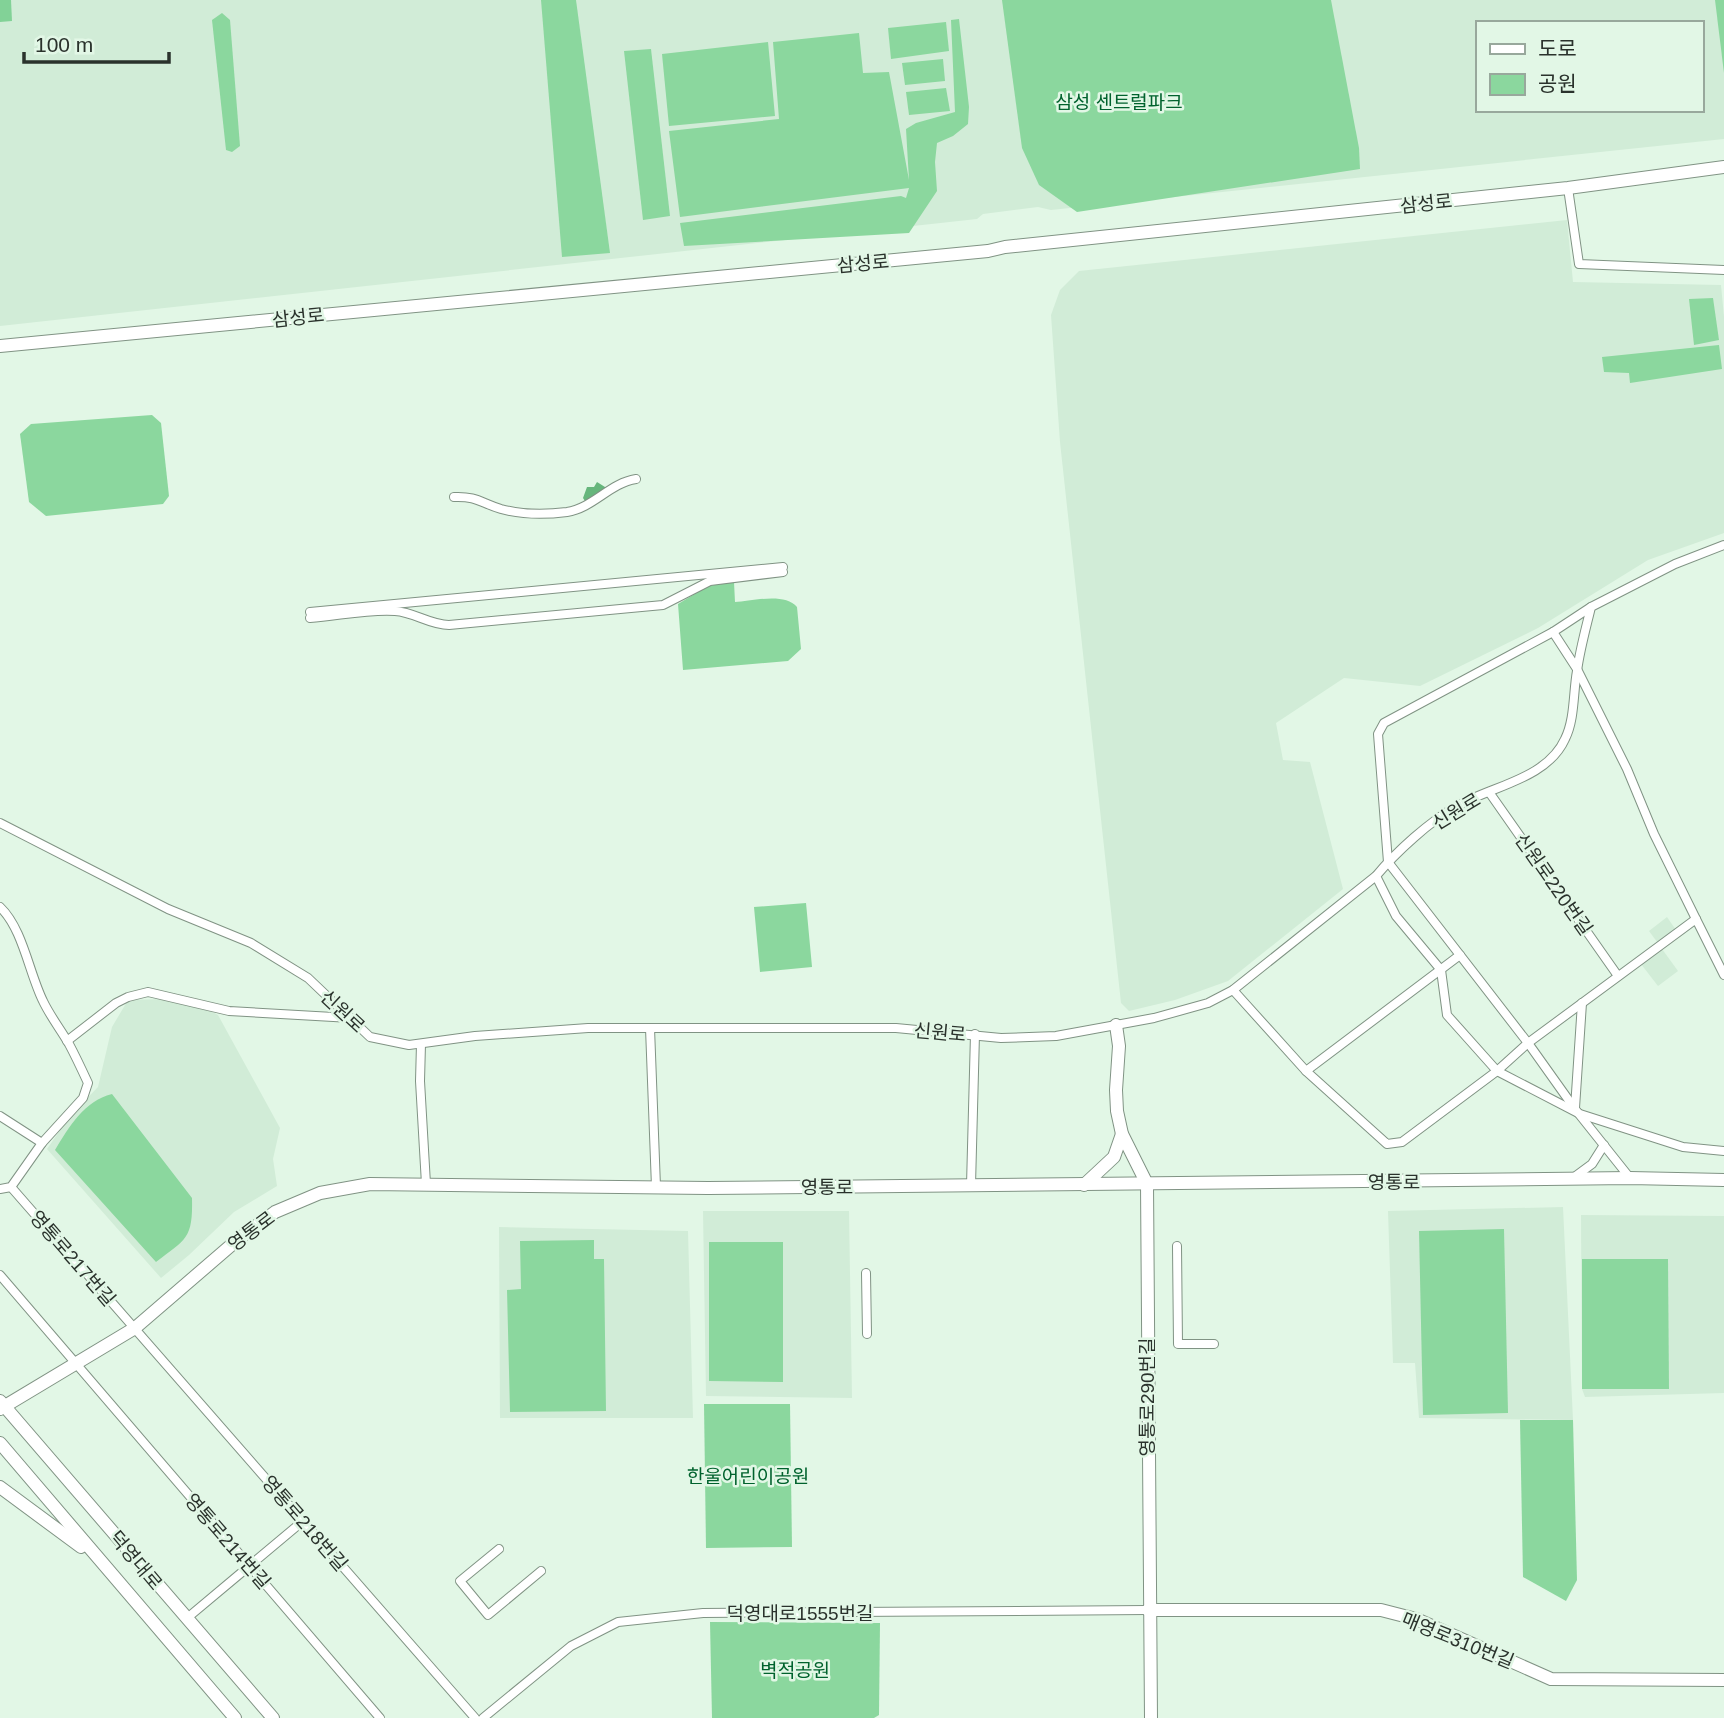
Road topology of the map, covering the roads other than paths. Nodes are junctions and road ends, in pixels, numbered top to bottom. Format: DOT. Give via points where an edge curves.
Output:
graph roads {
  1 [pos="1724,167"];
  2 [pos="1568,188"];
  3 [pos="1724,270"];
  4 [pos="0,346"];
  5 [pos="636,479"];
  6 [pos="454,497"];
  7 [pos="1724,545"];
  8 [pos="783,570"];
  9 [pos="1591,607"];
  10 [pos="1553,632"];
  11 [pos="1577,669"];
  12 [pos="1489,792"];
  13 [pos="0,823"];
  14 [pos="1388,862"];
  15 [pos="1377,876"];
  16 [pos="0,907"];
  17 [pos="1696,919"];
  18 [pos="1460,955"];
  19 [pos="1441,970"];
  20 [pos="1724,975"];
  21 [pos="1618,976"];
  22 [pos="1233,990"];
  23 [pos="1582,1003"];
  24 [pos="351,1018"];
  25 [pos="1116,1025"];
  26 [pos="650,1028"];
  27 [pos="975,1034"];
  28 [pos="67,1041"];
  29 [pos="1528,1043"];
  30 [pos="421,1044"];
  31 [pos="1306,1071"];
  32 [pos="1497,1071"];
  33 [pos="1578,1112"];
  34 [pos="0,1116"];
  35 [pos="1122,1134"];
  36 [pos="42,1143"];
  37 [pos="1604,1145"];
  38 [pos="1724,1151"];
  39 [pos="1630,1178"];
  40 [pos="1569,1180"];
  41 [pos="1724,1180"];
  42 [pos="426,1184"];
  43 [pos="1147,1184"];
  44 [pos="971,1185"];
  45 [pos="1084,1185"];
  46 [pos="11,1187"];
  47 [pos="656,1187"];
  48 [pos="0,1189"];
  49 [pos="1177,1246"];
  50 [pos="866,1273"];
  51 [pos="0,1275"];
  52 [pos="135,1328"];
  53 [pos="867,1334"];
  54 [pos="1214,1345"];
  55 [pos="76,1364"];
  56 [pos="1,1405"];
  57 [pos="0,1443"];
  58 [pos="0,1487"];
  59 [pos="303,1521"];
  60 [pos="499,1549"];
  61 [pos="99,1560"];
  62 [pos="249,1566"];
  63 [pos="541,1570"];
  64 [pos="1148,1611"];
  65 [pos="186,1619"];
  66 [pos="1724,1680"];
  67 [pos="235,1718"];
  68 [pos="273,1718"];
  69 [pos="380,1718"];
  70 [pos="474,1718"];
  71 [pos="483,1718"];
  72 [pos="1150,1718"];
  1 -- 2 [label="street, 삼성로"];
  2 -- 3 [label="street" via="1579,264"];
  2 -- 4 [label="street, 삼성로" via="988,251"];
  5 -- 6 [label="street" via="581,509 543,514 504,510 472,496"];
  7 -- 9 [label="street"];
  8 -- 8 [label="street" via="717,579 668,603 620,609 449,625 393,611 310,615"];
  9 -- 10 [label="street"];
  9 -- 11 [label="street, 신원로"];
  10 -- 11 [label="street"];
  10 -- 14 [label="street" via="1380,728"];
  11 -- 12 [label="street, 신원로" via="1569,728 1560,748 1528,774"];
  11 -- 17 [label="street"];
  12 -- 14 [label="street, 신원로" via="1444,814"];
  12 -- 21 [label="street, 신원로220번길"];
  13 -- 24 [label="street, 신원로" via="169,909 251,943 308,978"];
  14 -- 15 [label="street, 신원로"];
  14 -- 18 [label="street"];
  15 -- 19 [label="street" via="1396,916"];
  15 -- 22 [label="street, 신원로"];
  16 -- 28 [label="street" via="23,945 31,975"];
  17 -- 20 [label="street"];
  17 -- 21 [label="street"];
  18 -- 19 [label="street"];
  18 -- 29 [label="street"];
  19 -- 31 [label="street"];
  19 -- 32 [label="street" via="1447,1015"];
  21 -- 23 [label="street"];
  22 -- 25 [label="street, 신원로" via="1208,1003"];
  22 -- 31 [label="street"];
  23 -- 29 [label="street"];
  23 -- 33 [label="street"];
  24 -- 28 [label="street" via="229,1011 148,992 116,1003"];
  24 -- 30 [label="street, 신원로" via="370,1037"];
  25 -- 27 [label="street, 신원로" via="1056,1036"];
  25 -- 35 [label="street" via="1116,1101"];
  26 -- 27 [label="street, 신원로" via="896,1028"];
  26 -- 30 [label="street, 신원로" via="588,1028"];
  26 -- 47 [label="street"];
  27 -- 44 [label="street"];
  28 -- 36 [label="street" via="89,1083 83,1098"];
  29 -- 32 [label="street"];
  29 -- 33 [label="street"];
  30 -- 42 [label="street"];
  31 -- 32 [label="street" via="1387,1144 1402,1142"];
  32 -- 33 [label="street"];
  33 -- 37 [label="street"];
  33 -- 38 [label="street" via="1676,1145"];
  34 -- 36 [label="street"];
  35 -- 43 [label="street"];
  35 -- 45 [label="street" via="1114,1157"];
  36 -- 46 [label="street"];
  37 -- 39 [label="street"];
  37 -- 40 [label="street" via="1592,1164"];
  39 -- 40 [label="street, 영통로"];
  39 -- 41 [label="street, 영통로"];
  40 -- 43 [label="street, 영통로"];
  42 -- 47 [label="street, 영통로"];
  42 -- 52 [label="street, 영통로" via="370,1184 320,1193 275,1212"];
  43 -- 45 [label="street, 영통로"];
  43 -- 64 [label="street, 영통로290번길"];
  44 -- 45 [label="street, 영통로"];
  44 -- 47 [label="street, 영통로"];
  46 -- 48 [label="street"];
  46 -- 52 [label="street, 영통로217번길"];
  49 -- 54 [label="street" via="1178,1344"];
  50 -- 53 [label="street"];
  51 -- 55 [label="street, 영통로214번길"];
  52 -- 55 [label="street, 영통로"];
  52 -- 59 [label="street, 영통로218번길"];
  55 -- 56 [label="street, 영통로"];
  55 -- 62 [label="street, 영통로214번길"];
  56 -- 65 [label="street, 덕영대로"];
  57 -- 61 [label="street, 덕영대로"];
  58 -- 61 [label="street"];
  59 -- 62 [label="street"];
  59 -- 70 [label="street, 영통로218번길"];
  60 -- 63 [label="street" via="460,1581 488,1615"];
  61 -- 67 [label="street, 덕영대로"];
  62 -- 65 [label="street"];
  62 -- 69 [label="street, 영통로214번길"];
  64 -- 66 [label="street, 매영로310번길" via="1381,1610 1416,1619 1551,1679"];
  64 -- 71 [label="street, 덕영대로1555번길" via="703,1614 618,1622 571,1646"];
  64 -- 72 [label="street, 영통로290번길"];
  65 -- 68 [label="street, 덕영대로"];
}
